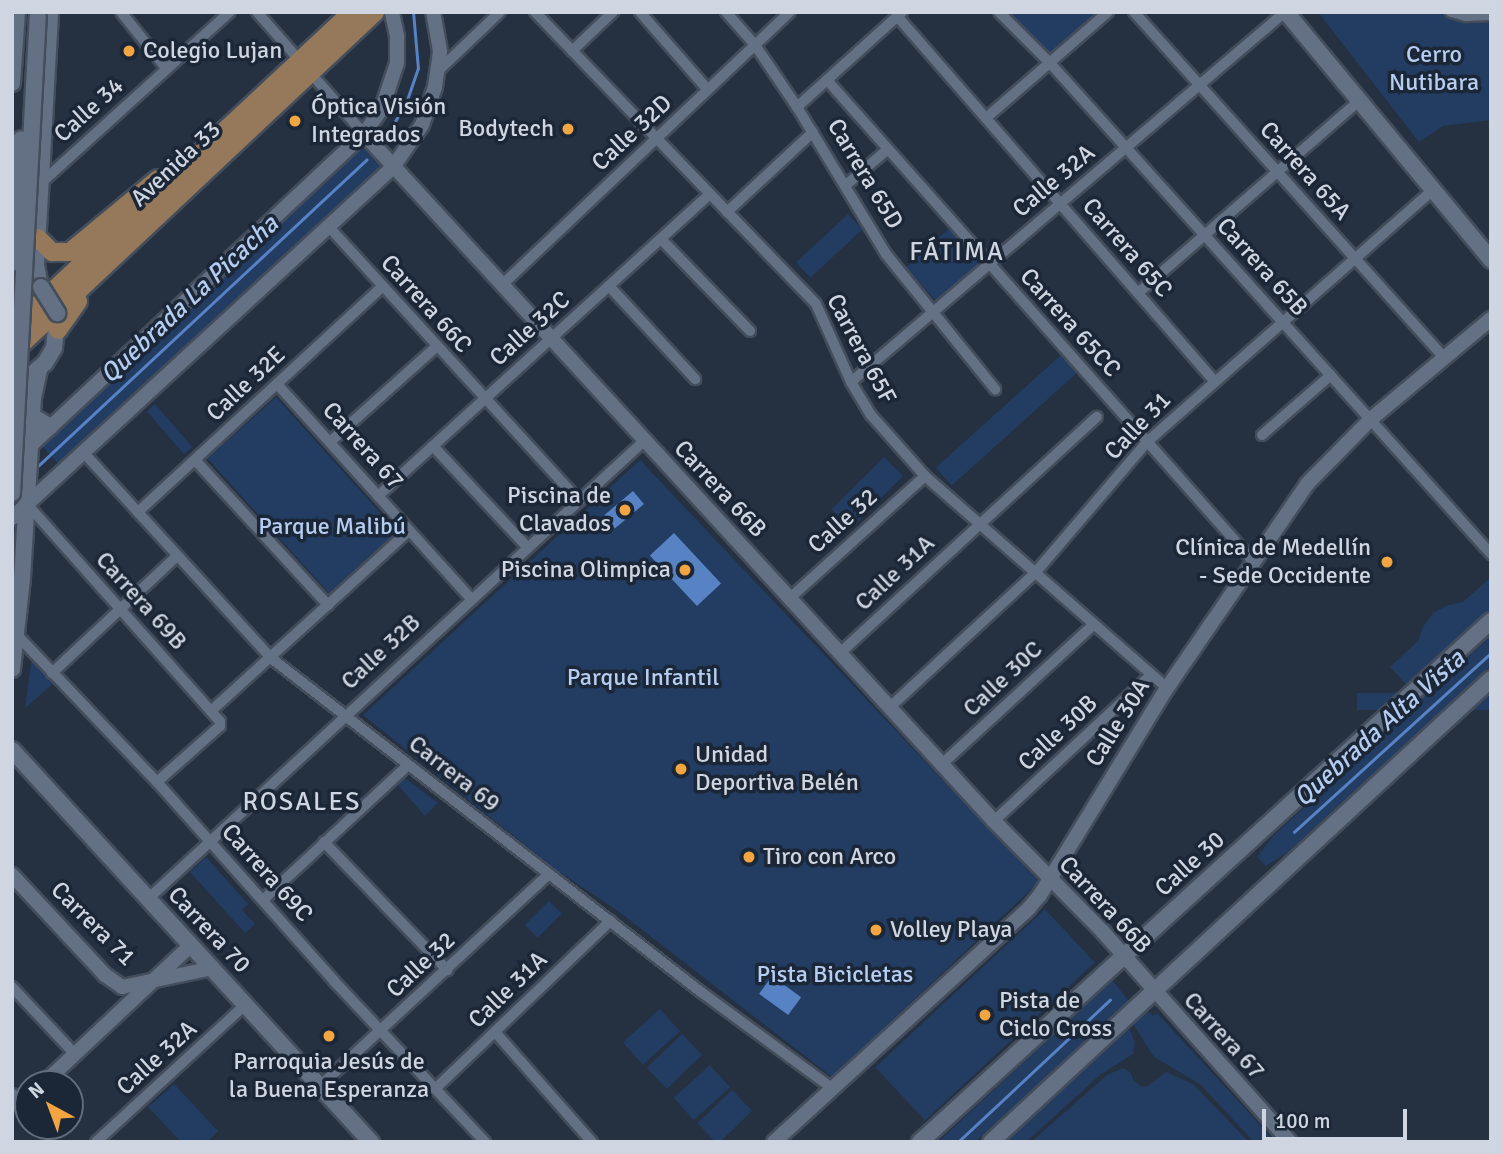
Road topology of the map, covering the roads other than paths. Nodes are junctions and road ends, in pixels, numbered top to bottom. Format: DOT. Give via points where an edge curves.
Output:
graph roads {
  1 [pos="121,12"];
  2 [pos="227,12"];
  3 [pos="257,12"];
  4 [pos="352,12"];
  5 [pos="374,12"];
  6 [pos="392,12"];
  7 [pos="433,12"];
  8 [pos="500,12"];
  9 [pos="535,12"];
  10 [pos="613,12"];
  11 [pos="640,12"];
  12 [pos="726,12"];
  13 [pos="790,12"];
  14 [pos="999,12"];
  15 [pos="1108,12"];
  16 [pos="1134,12"];
  17 [pos="1286,12"];
  18 [pos="1451,12"];
  19 [pos="34,14"];
  20 [pos="900,14"];
  21 [pos="1491,15"];
  22 [pos="755,46"];
  23 [pos="572,51"];
  24 [pos="1050,63"];
  25 [pos="305,66"];
  26 [pos="166,68"];
  27 [pos="439,70"];
  28 [pos="827,80"];
  29 [pos="12,83"];
  30 [pos="1199,85"];
  31 [pos="708,90"];
  32 [pos="1359,101"];
  33 [pos="797,107"];
  34 [pos="986,118"];
  35 [pos="813,132"];
  36 [pos="366,136"];
  37 [pos="657,138"];
  38 [pos="216,148"];
  39 [pos="1126,148"];
  40 [pos="888,149"];
  41 [pos="42,150"];
  42 [pos="12,153"];
  43 [pos="391,164"];
  44 [pos="1277,172"];
  45 [pos="40,184"];
  46 [pos="846,185"];
  47 [pos="1433,190"];
  48 [pos="710,194"];
  49 [pos="12,202"];
  50 [pos="1060,204"];
  51 [pos="39,206"];
  52 [pos="727,212"];
  53 [pos="329,228"];
  54 [pos="1205,235"];
  55 [pos="38,237"];
  56 [pos="661,239"];
  57 [pos="1355,259"];
  58 [pos="1491,260"];
  59 [pos="12,263"];
  60 [pos="990,264"];
  61 [pos="12,272"];
  62 [pos="502,285"];
  63 [pos="609,286"];
  64 [pos="41,287"];
  65 [pos="382,287"];
  66 [pos="1138,293"];
  67 [pos="933,313"];
  68 [pos="1491,319"];
  69 [pos="57,322"];
  70 [pos="1282,322"];
  71 [pos="16,325"];
  72 [pos="750,331"];
  73 [pos="551,339"];
  74 [pos="436,347"];
  75 [pos="12,353"];
  76 [pos="1444,358"];
  77 [pos="39,370"];
  78 [pos="1331,375"];
  79 [pos="695,379"];
  80 [pos="1214,381"];
  81 [pos="851,382"];
  82 [pos="12,383"];
  83 [pos="277,384"];
  84 [pos="995,389"];
  85 [pos="485,399"];
  86 [pos="32,416"];
  87 [pos="1097,417"];
  88 [pos="1370,419"];
  89 [pos="50,427"];
  90 [pos="1262,435"];
  91 [pos="645,440"];
  92 [pos="330,442"];
  93 [pos="1147,442"];
  94 [pos="30,446"];
  95 [pos="433,446"];
  96 [pos="84,453"];
  97 [pos="195,460"];
  98 [pos="12,463"];
  99 [pos="925,475"];
  100 [pos="12,493"];
  101 [pos="378,496"];
  102 [pos="579,501"];
  103 [pos="27,504"];
  104 [pos="138,512"];
  105 [pos="12,518"];
  106 [pos="979,524"];
  107 [pos="410,531"];
  108 [pos="528,548"];
  109 [pos="1491,554"];
  110 [pos="177,556"];
  111 [pos="1253,561"];
  112 [pos="1035,573"];
  113 [pos="17,576"];
  114 [pos="790,598"];
  115 [pos="472,600"];
  116 [pos="328,605"];
  117 [pos="120,609"];
  118 [pos="1491,621"];
  119 [pos="1093,625"];
  120 [pos="17,635"];
  121 [pos="840,653"];
  122 [pos="271,658"];
  123 [pos="12,669"];
  124 [pos="52,673"];
  125 [pos="1150,676"];
  126 [pos="1491,679"];
  127 [pos="1167,688"];
  128 [pos="890,707"];
  129 [pos="211,711"];
  130 [pos="345,716"];
  131 [pos="12,750"];
  132 [pos="942,764"];
  133 [pos="408,765"];
  134 [pos="157,782"];
  135 [pos="994,821"];
  136 [pos="210,842"];
  137 [pos="324,842"];
  138 [pos="549,874"];
  139 [pos="12,875"];
  140 [pos="1051,878"];
  141 [pos="149,898"];
  142 [pos="264,899"];
  143 [pos="610,921"];
  144 [pos="191,945"];
  145 [pos="1122,955"];
  146 [pos="214,968"];
  147 [pos="447,970"];
  148 [pos="150,983"];
  149 [pos="12,987"];
  150 [pos="1154,992"];
  151 [pos="246,1004"];
  152 [pos="381,1031"];
  153 [pos="495,1032"];
  154 [pos="75,1054"];
  155 [pos="58,1070"];
  156 [pos="320,1086"];
  157 [pos="435,1089"];
  158 [pos="833,1089"];
  159 [pos="96,1142"];
  160 [pos="371,1142"];
  161 [pos="485,1142"];
  162 [pos="592,1142"];
  163 [pos="774,1142"];
  164 [pos="920,1142"];
  165 [pos="990,1142"];
  166 [pos="1290,1142"];
  1 -- 26 [label="street"];
  2 -- 26 [label="street, Calle 34"];
  3 -- 25 [label="street, Carrera 66B"];
  4 -- 25 [label="main road, Avenida 33"];
  5 -- 25 [label="main road, Avenida 33"];
  6 -- 36 [label="street" via="397,63 382,108"];
  7 -- 27 [label="street"];
  8 -- 27 [label="street"];
  9 -- 23 [label="street, Carrera 65F"];
  10 -- 23 [label="street"];
  11 -- 31 [label="street"];
  12 -- 22 [label="street, Carrera 65D"];
  13 -- 22 [label="street, Calle 32D"];
  14 -- 24 [label="street, Carrera 65B"];
  15 -- 24 [label="street"];
  16 -- 30 [label="street, Carrera 65A"];
  17 -- 30 [label="street, Calle 32A"];
  17 -- 32 [label="main road"];
  18 -- 21 [label="street"];
  19 -- 29 [label="main road"];
  19 -- 41 [label="main road"];
  19 -- 59 [label="main road, bridge"];
  19 -- 71 [label="main road, bridge"];
  20 -- 28 [label="street"];
  20 -- 34 [label="street, Carrera 65C"];
  22 -- 31 [label="street, Calle 32D"];
  22 -- 33 [label="street, Carrera 65D"];
  23 -- 37 [label="street, Carrera 65F"];
  24 -- 34 [label="street"];
  24 -- 39 [label="street, Carrera 65B"];
  25 -- 36 [label="street, Carrera 66B"];
  25 -- 38 [label="main road, Avenida 33"];
  26 -- 45 [label="street, Calle 34"];
  27 -- 43 [label="street" via="422,125"];
  28 -- 33 [label="street"];
  28 -- 40 [label="street, Carrera 65CC"];
  30 -- 39 [label="street, Calle 32A"];
  30 -- 44 [label="street, Carrera 65A"];
  31 -- 37 [label="street, Calle 32D"];
  32 -- 44 [label="street"];
  32 -- 47 [label="main road"];
  33 -- 35 [label="street, Carrera 65D"];
  34 -- 50 [label="street, Carrera 65C"];
  35 -- 46 [label="street, Carrera 65D"];
  35 -- 52 [label="street"];
  36 -- 43 [label="street, Carrera 66B"];
  36 -- 89 [label="street"];
  37 -- 48 [label="street, Carrera 65F"];
  37 -- 62 [label="street, Calle 32D"];
  38 -- 55 [label="main road" via="130,200 70,252 52,251"];
  38 -- 69 [label="main road" via="175,210"];
  38 -- 71 [label="main road, Avenida 33"];
  38 -- 75 [label="main road, Avenida 33"];
  39 -- 50 [label="street, Calle 32A"];
  39 -- 54 [label="street, Carrera 65B"];
  40 -- 46 [label="street"];
  40 -- 60 [label="street, Carrera 65CC"];
  41 -- 42 [label="main road" via="31,156"];
  41 -- 45 [label="main road"];
  43 -- 53 [label="street"];
  43 -- 62 [label="street, Carrera 66B"];
  44 -- 54 [label="street"];
  44 -- 57 [label="street, Carrera 65A"];
  45 -- 51 [label="main road"];
  46 -- 67 [label="street, Carrera 65D" via="887,254"];
  47 -- 57 [label="street, Calle 31"];
  47 -- 58 [label="main road"];
  48 -- 52 [label="street, Carrera 65F"];
  48 -- 56 [label="street, Calle 32C"];
  49 -- 51 [label="main road" via="26,200"];
  50 -- 60 [label="street, Calle 32A"];
  50 -- 66 [label="street, Carrera 65C"];
  51 -- 55 [label="main road"];
  52 -- 81 [label="street, Carrera 65F" via="816,304"];
  53 -- 65 [label="street, Carrera 66C"];
  53 -- 96 [label="street"];
  54 -- 66 [label="street"];
  54 -- 70 [label="street, Carrera 65B"];
  55 -- 64 [label="main road" via="36,265"];
  56 -- 63 [label="street, Calle 32C"];
  56 -- 72 [label="street"];
  57 -- 70 [label="street, Calle 31"];
  57 -- 76 [label="street, Carrera 65A"];
  60 -- 67 [label="street, Calle 32A"];
  60 -- 93 [label="street, Carrera 65CC"];
  61 -- 64 [label="main road"];
  62 -- 73 [label="street, Carrera 66B"];
  63 -- 73 [label="street, Calle 32C"];
  63 -- 79 [label="street"];
  64 -- 69 [label="main road, bridge"];
  65 -- 74 [label="street, Carrera 66C"];
  65 -- 83 [label="street, Calle 32E"];
  66 -- 80 [label="street, Carrera 65C"];
  67 -- 81 [label="street, Calle 32A"];
  67 -- 84 [label="street, Carrera 65D"];
  68 -- 76 [label="street, Calle 30A"];
  69 -- 77 [label="main road" via="54,348"];
  70 -- 78 [label="street, Carrera 65B"];
  70 -- 80 [label="street, Calle 31"];
  71 -- 100 [label="main road, bridge"];
  73 -- 85 [label="street, Calle 32C"];
  73 -- 91 [label="street, Carrera 66B"];
  74 -- 85 [label="street, Carrera 66C"];
  74 -- 92 [label="street"];
  76 -- 88 [label="street, Calle 30A"];
  77 -- 82 [label="main road"];
  77 -- 86 [label="main road"];
  78 -- 88 [label="street, Carrera 65B"];
  78 -- 90 [label="street"];
  80 -- 93 [label="street, Calle 31"];
  81 -- 99 [label="street, Carrera 65F" via="871,415"];
  83 -- 92 [label="street, Carrera 67"];
  83 -- 97 [label="street, Calle 32E"];
  85 -- 95 [label="street, Calle 32C"];
  85 -- 102 [label="street, Carrera 66C"];
  86 -- 89 [label="main road"];
  86 -- 94 [label="main road"];
  87 -- 106 [label="street, Calle 31A"];
  88 -- 109 [label="street, Carrera 65B"];
  88 -- 111 [label="street, Calle 30A" via="1307,484"];
  89 -- 94 [label="street"];
  91 -- 102 [label="street, Calle 32B"];
  91 -- 114 [label="street, Carrera 66B"];
  92 -- 101 [label="street, Carrera 67"];
  93 -- 111 [label="street, Carrera 65CC"];
  93 -- 112 [label="street, Calle 31"];
  94 -- 98 [label="street"];
  94 -- 103 [label="main road"];
  95 -- 101 [label="street, Calle 32C"];
  95 -- 108 [label="street"];
  96 -- 103 [label="street"];
  96 -- 104 [label="street, Carrera 69"];
  97 -- 104 [label="street, Calle 32E"];
  97 -- 116 [label="street"];
  99 -- 106 [label="street, Carrera 65F"];
  99 -- 114 [label="street, Calle 32"];
  101 -- 107 [label="street, Carrera 67"];
  102 -- 108 [label="street, Calle 32B"];
  103 -- 105 [label="street"];
  103 -- 113 [label="main road"];
  103 -- 117 [label="street, Carrera 69B"];
  104 -- 110 [label="street, Carrera 69"];
  106 -- 112 [label="street, Carrera 65F"];
  106 -- 121 [label="street, Calle 31A"];
  107 -- 115 [label="street, Carrera 67"];
  107 -- 116 [label="street"];
  108 -- 115 [label="street, Calle 32B"];
  110 -- 117 [label="street"];
  110 -- 122 [label="street, Carrera 69"];
  111 -- 127 [label="street, Calle 30A"];
  112 -- 119 [label="street, Carrera 65F"];
  112 -- 128 [label="street, Calle 31"];
  113 -- 120 [label="main road"];
  114 -- 121 [label="street, Carrera 66B"];
  115 -- 130 [label="street, Calle 32B"];
  116 -- 122 [label="street"];
  117 -- 124 [label="street"];
  117 -- 129 [label="street, Carrera 69B"];
  118 -- 145 [label="main road, Calle 30"];
  119 -- 125 [label="street, Carrera 65F"];
  119 -- 132 [label="street, Calle 30C"];
  120 -- 123 [label="main road"];
  120 -- 124 [label="street, Carrera 69C"];
  121 -- 128 [label="street, Carrera 66B"];
  122 -- 129 [label="street"];
  122 -- 130 [label="street, Carrera 69"];
  124 -- 134 [label="street, Carrera 69C"];
  125 -- 127 [label="street, Carrera 65F"];
  125 -- 135 [label="street, Calle 30B"];
  126 -- 150 [label="main road"];
  127 -- 140 [label="street, Calle 30A"];
  128 -- 132 [label="street, Carrera 66B"];
  129 -- 134 [label="street, Carrera 69B" via="220,726"];
  130 -- 133 [label="street, Carrera 69"];
  130 -- 136 [label="street, Calle 32B"];
  131 -- 141 [label="main road, Carrera 70"];
  132 -- 135 [label="street, Carrera 66B"];
  133 -- 137 [label="street"];
  133 -- 138 [label="street, Carrera 69"];
  134 -- 136 [label="street, Carrera 69C"];
  135 -- 140 [label="street, Carrera 66B"];
  136 -- 141 [label="street, Calle 32B"];
  136 -- 142 [label="street, Carrera 69C"];
  137 -- 142 [label="street"];
  137 -- 147 [label="street"];
  138 -- 143 [label="street, Carrera 69"];
  138 -- 147 [label="street, Calle 32"];
  139 -- 148 [label="street, Carrera 71" via="114,982 122,987"];
  140 -- 145 [label="street, Carrera 66B"];
  140 -- 158 [label="street, Calle 30A" via="1029,908"];
  141 -- 144 [label="main road, Carrera 70"];
  142 -- 152 [label="street, Carrera 69C"];
  143 -- 153 [label="street, Calle 31A"];
  143 -- 158 [label="street, Carrera 69"];
  144 -- 146 [label="main road, Carrera 70"];
  144 -- 148 [label="street"];
  145 -- 150 [label="street, Carrera 66B"];
  145 -- 164 [label="main road, Calle 30"];
  146 -- 148 [label="street, Carrera 71"];
  146 -- 151 [label="main road, Carrera 70"];
  147 -- 152 [label="street, Calle 32"];
  148 -- 154 [label="street"];
  149 -- 154 [label="street"];
  150 -- 165 [label="main road"];
  150 -- 166 [label="street, Carrera 67"];
  151 -- 156 [label="main road, Carrera 70"];
  151 -- 159 [label="street, Calle 32A"];
  152 -- 156 [label="street, Calle 32"];
  152 -- 157 [label="street, Carrera 69C"];
  153 -- 157 [label="street, Calle 31A"];
  153 -- 162 [label="street"];
  154 -- 155 [label="street"];
  156 -- 160 [label="main road, Carrera 70"];
  157 -- 161 [label="street, Carrera 69C"];
  158 -- 163 [label="street, Calle 30A"];
}
